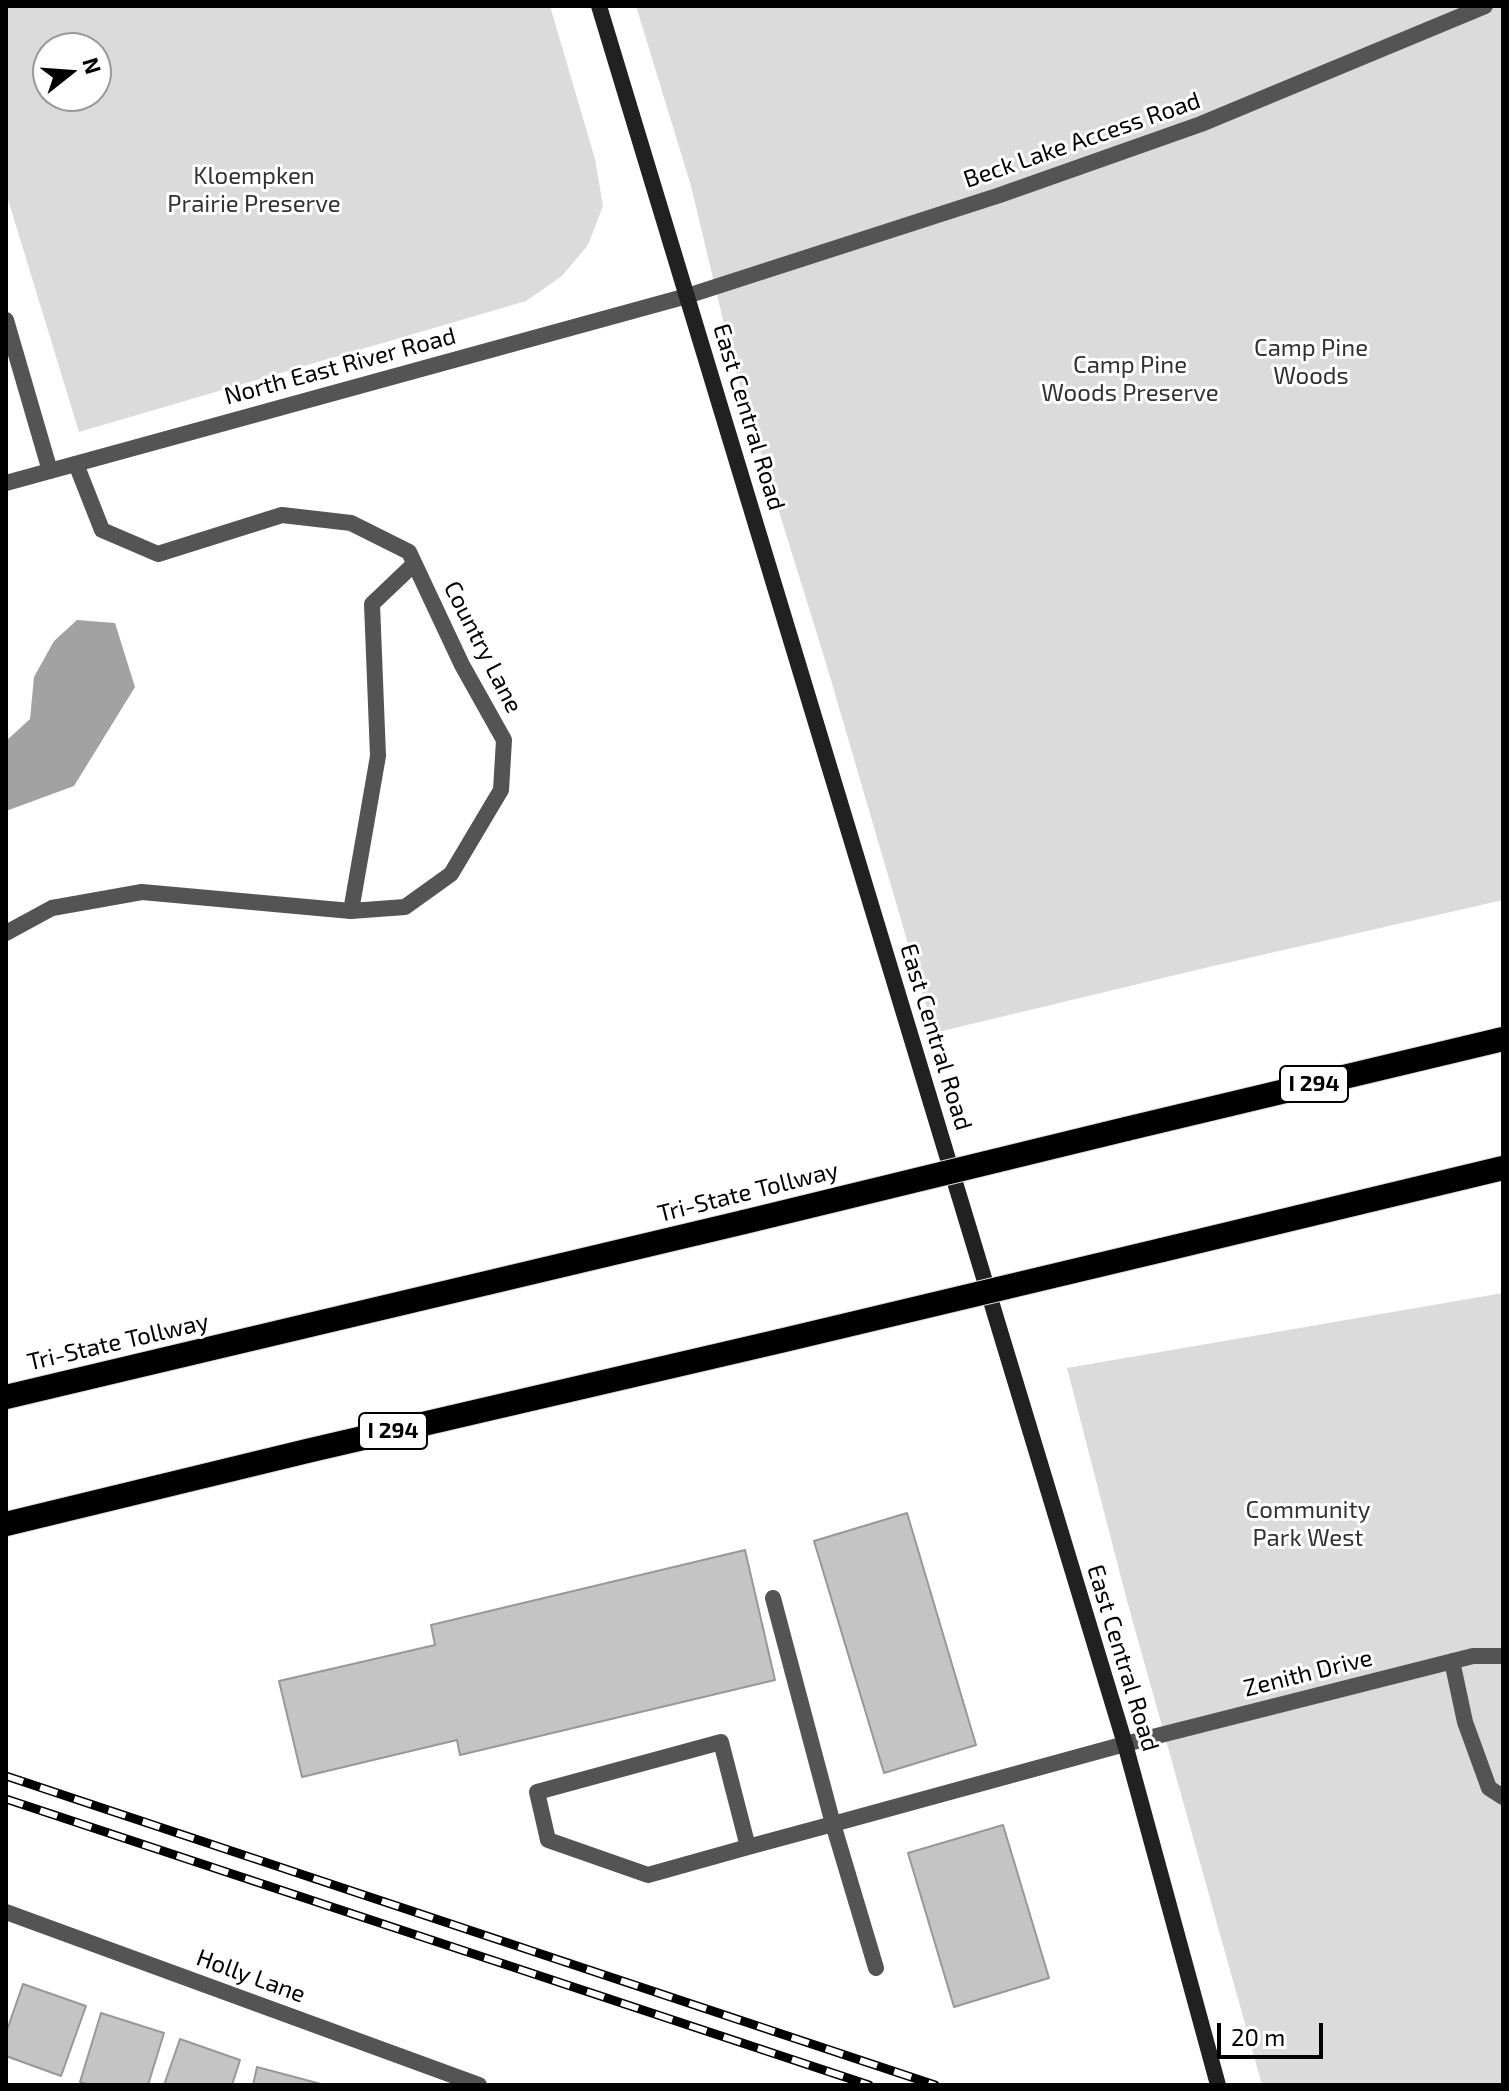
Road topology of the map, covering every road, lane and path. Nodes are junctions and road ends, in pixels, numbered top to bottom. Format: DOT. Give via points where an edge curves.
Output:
graph roads {
  1 [pos="599,6"];
  2 [pos="1485,6"];
  3 [pos="687,296"];
  4 [pos="6,320"];
  5 [pos="76,464"];
  6 [pos="50,471"];
  7 [pos="6,483"];
  8 [pos="414,564"];
  9 [pos="351,911"];
  10 [pos="6,933"];
  11 [pos="1503,1039"];
  12 [pos="1503,1168"];
  13 [pos="6,1397"];
  14 [pos="6,1524"];
  15 [pos="773,1598"];
  16 [pos="1503,1656"];
  17 [pos="1452,1661"];
  18 [pos="1125,1744"];
  19 [pos="1503,1797"];
  20 [pos="833,1824"];
  21 [pos="748,1847"];
  22 [pos="6,1912"];
  23 [pos="876,1968"];
  24 [pos="479,2085"];
  25 [pos="1218,2085"];
  1 -- 3 [label="main road, East Central Road"];
  2 -- 3 [label="street, Beck Lake Access Road" via="1201,124"];
  3 -- 5 [label="street, North East River Road"];
  3 -- 18 [label="main road, East Central Road"];
  4 -- 6 [label="street"];
  5 -- 6 [label="street, North East River Road"];
  5 -- 8 [label="street, Country Lane" via="102,530 158,554 282,515 351,523 409,552"];
  6 -- 7 [label="street, North East River Road"];
  8 -- 9 [label="street" via="372,604 378,756"];
  8 -- 9 [label="street, Country Lane" via="504,740 501,790 451,874 405,907"];
  9 -- 10 [label="street, Country Lane" via="142,892 52,908"];
  11 -- 13 [label="highway, Tri-State Tollway / I 294, bridge"];
  12 -- 14 [label="highway, I 294, bridge"];
  15 -- 20 [label="street"];
  16 -- 17 [label="street, Zenith Drive"];
  17 -- 18 [label="street, Zenith Drive"];
  17 -- 19 [label="street" via="1465,1722 1489,1788"];
  18 -- 20 [label="street, Zenith Drive"];
  18 -- 25 [label="main road, East Central Road"];
  20 -- 21 [label="street, Zenith Drive"];
  20 -- 23 [label="street"];
  21 -- 21 [label="street, Zenith Drive" via="648,1875 548,1840 537,1792 721,1742"];
  22 -- 24 [label="street, Holly Lane"];
}
